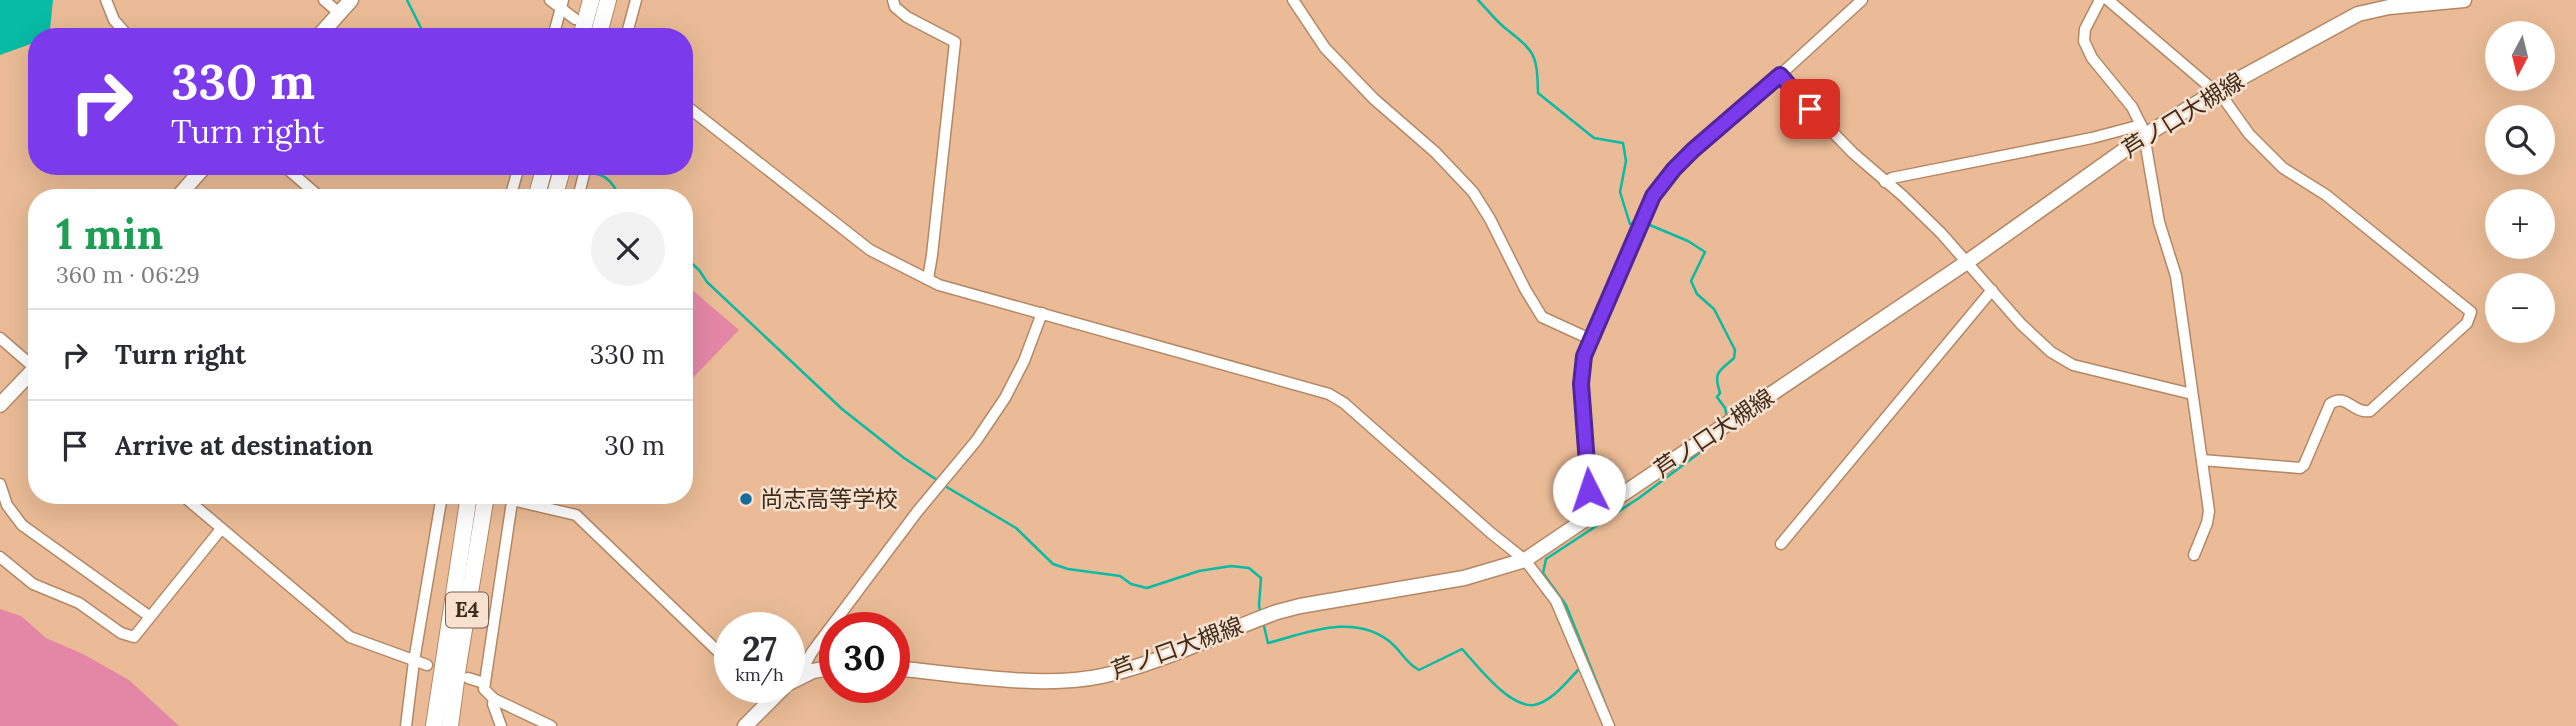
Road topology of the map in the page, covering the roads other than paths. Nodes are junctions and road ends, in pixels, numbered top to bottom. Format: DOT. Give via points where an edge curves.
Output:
graph roads {
  1 [pos="106,0"];
  2 [pos="324,0"];
  3 [pos="351,0"];
  4 [pos="550,0"];
  5 [pos="591,0"];
  6 [pos="608,0"];
  7 [pos="636,0"];
  8 [pos="893,0"];
  9 [pos="1293,0"];
  10 [pos="1862,0"];
  11 [pos="2101,0"];
  12 [pos="2108,0"];
  13 [pos="2464,0"];
  14 [pos="2405,3"];
  15 [pos="561,4"];
  16 [pos="339,13"];
  17 [pos="575,19"];
  18 [pos="121,28"];
  19 [pos="326,28"];
  20 [pos="555,28"];
  21 [pos="583,28"];
  22 [pos="600,28"];
  23 [pos="628,28"];
  24 [pos="1780,75"];
  25 [pos="2215,92"];
  26 [pos="693,111"];
  27 [pos="2143,130"];
  28 [pos="197,175"];
  29 [pos="294,175"];
  30 [pos="1885,182"];
  31 [pos="185,189"];
  32 [pos="311,189"];
  33 [pos="1968,262"];
  34 [pos="928,279"];
  35 [pos="1992,290"];
  36 [pos="1042,313"];
  37 [pos="0,338"];
  38 [pos="1590,339"];
  39 [pos="28,361"];
  40 [pos="28,376"];
  41 [pos="2192,394"];
  42 [pos="0,405"];
  43 [pos="2202,460"];
  44 [pos="0,484"];
  45 [pos="193,504"];
  46 [pos="440,504"];
  47 [pos="468,504"];
  48 [pos="485,504"];
  49 [pos="511,504"];
  50 [pos="535,504"];
  51 [pos="4,508"];
  52 [pos="1585,522"];
  53 [pos="221,528"];
  54 [pos="1781,544"];
  55 [pos="2194,555"];
  56 [pos="0,557"];
  57 [pos="1525,560"];
  58 [pos="149,616"];
  59 [pos="714,648"];
  60 [pos="414,661"];
  61 [pos="805,664"];
  62 [pos="427,665"];
  63 [pos="910,669"];
  64 [pos="468,678"];
  65 [pos="484,682"];
  66 [pos="494,699"];
  67 [pos="767,703"];
  68 [pos="406,726"];
  69 [pos="434,726"];
  70 [pos="450,726"];
  71 [pos="501,726"];
  72 [pos="551,726"];
  73 [pos="745,726"];
  74 [pos="1609,726"];
  1 -- 18 [label="street"];
  2 -- 16 [label="street"];
  3 -- 16 [label="main road"];
  4 -- 15 [label="street"];
  5 -- 21 [label="highway"];
  6 -- 22 [label="highway"];
  7 -- 23 [label="street"];
  8 -- 34 [label="street" via="907,17 955,43"];
  9 -- 38 [label="street" via="1325,48 1473,192 1542,317"];
  10 -- 24 [label="street"];
  11 -- 27 [label="street" via="2085,29 2085,46 2132,107"];
  12 -- 25 [label="street"];
  13 -- 14 [label="main road, 芦ノ口大槻線"];
  14 -- 25 [label="main road, 芦ノ口大槻線" via="2358,14"];
  15 -- 17 [label="street"];
  15 -- 20 [label="street"];
  16 -- 19 [label="main road"];
  24 -- 30 [label="street"];
  24 -- 38 [label="street" via="1693,150 1653,196"];
  25 -- 27 [label="main road, 芦ノ口大槻線"];
  25 -- 43 [label="street" via="2269,156 2326,195 2471,315 2370,411 2361,411 2344,400 2330,404 2300,468"];
  26 -- 34 [label="street" via="870,250"];
  27 -- 30 [label="street"];
  27 -- 33 [label="main road, 芦ノ口大槻線"];
  27 -- 41 [label="street" via="2159,222 2175,276"];
  28 -- 31 [label="main road"];
  29 -- 32 [label="street"];
  30 -- 33 [label="street"];
  33 -- 35 [label="street"];
  33 -- 52 [label="main road, 芦ノ口大槻線"];
  34 -- 36 [label="street"];
  35 -- 41 [label="street" via="2040,344 2061,360"];
  35 -- 54 [label="street"];
  36 -- 57 [label="street" via="1329,394"];
  36 -- 61 [label="street" via="1024,361 989,423 902,530"];
  37 -- 39 [label="street"];
  38 -- 52 [label="street" via="1581,384 1589,490"];
  40 -- 42 [label="main road"];
  41 -- 43 [label="street"];
  43 -- 55 [label="street" via="2209,511"];
  44 -- 51 [label="street"];
  45 -- 53 [label="street"];
  46 -- 60 [label="street"];
  47 -- 69 [label="highway, E4"];
  48 -- 70 [label="highway, E4"];
  49 -- 65 [label="street"];
  50 -- 59 [label="street" via="576,515"];
  51 -- 58 [label="street"];
  52 -- 57 [label="main road, 芦ノ口大槻線"];
  53 -- 58 [label="street"];
  53 -- 60 [label="street" via="350,637"];
  56 -- 58 [label="street" via="33,584 92,611 127,637 137,636"];
  57 -- 63 [label="main road, 芦ノ口大槻線" via="1464,578 1277,612 1100,677 1023,680"];
  57 -- 74 [label="street" via="1556,601"];
  60 -- 62 [label="street"];
  60 -- 68 [label="street"];
  64 -- 65 [label="street"];
  65 -- 66 [label="street" via="484,689"];
  66 -- 71 [label="street"];
  66 -- 72 [label="street"];
  67 -- 73 [label="main road"];
}
